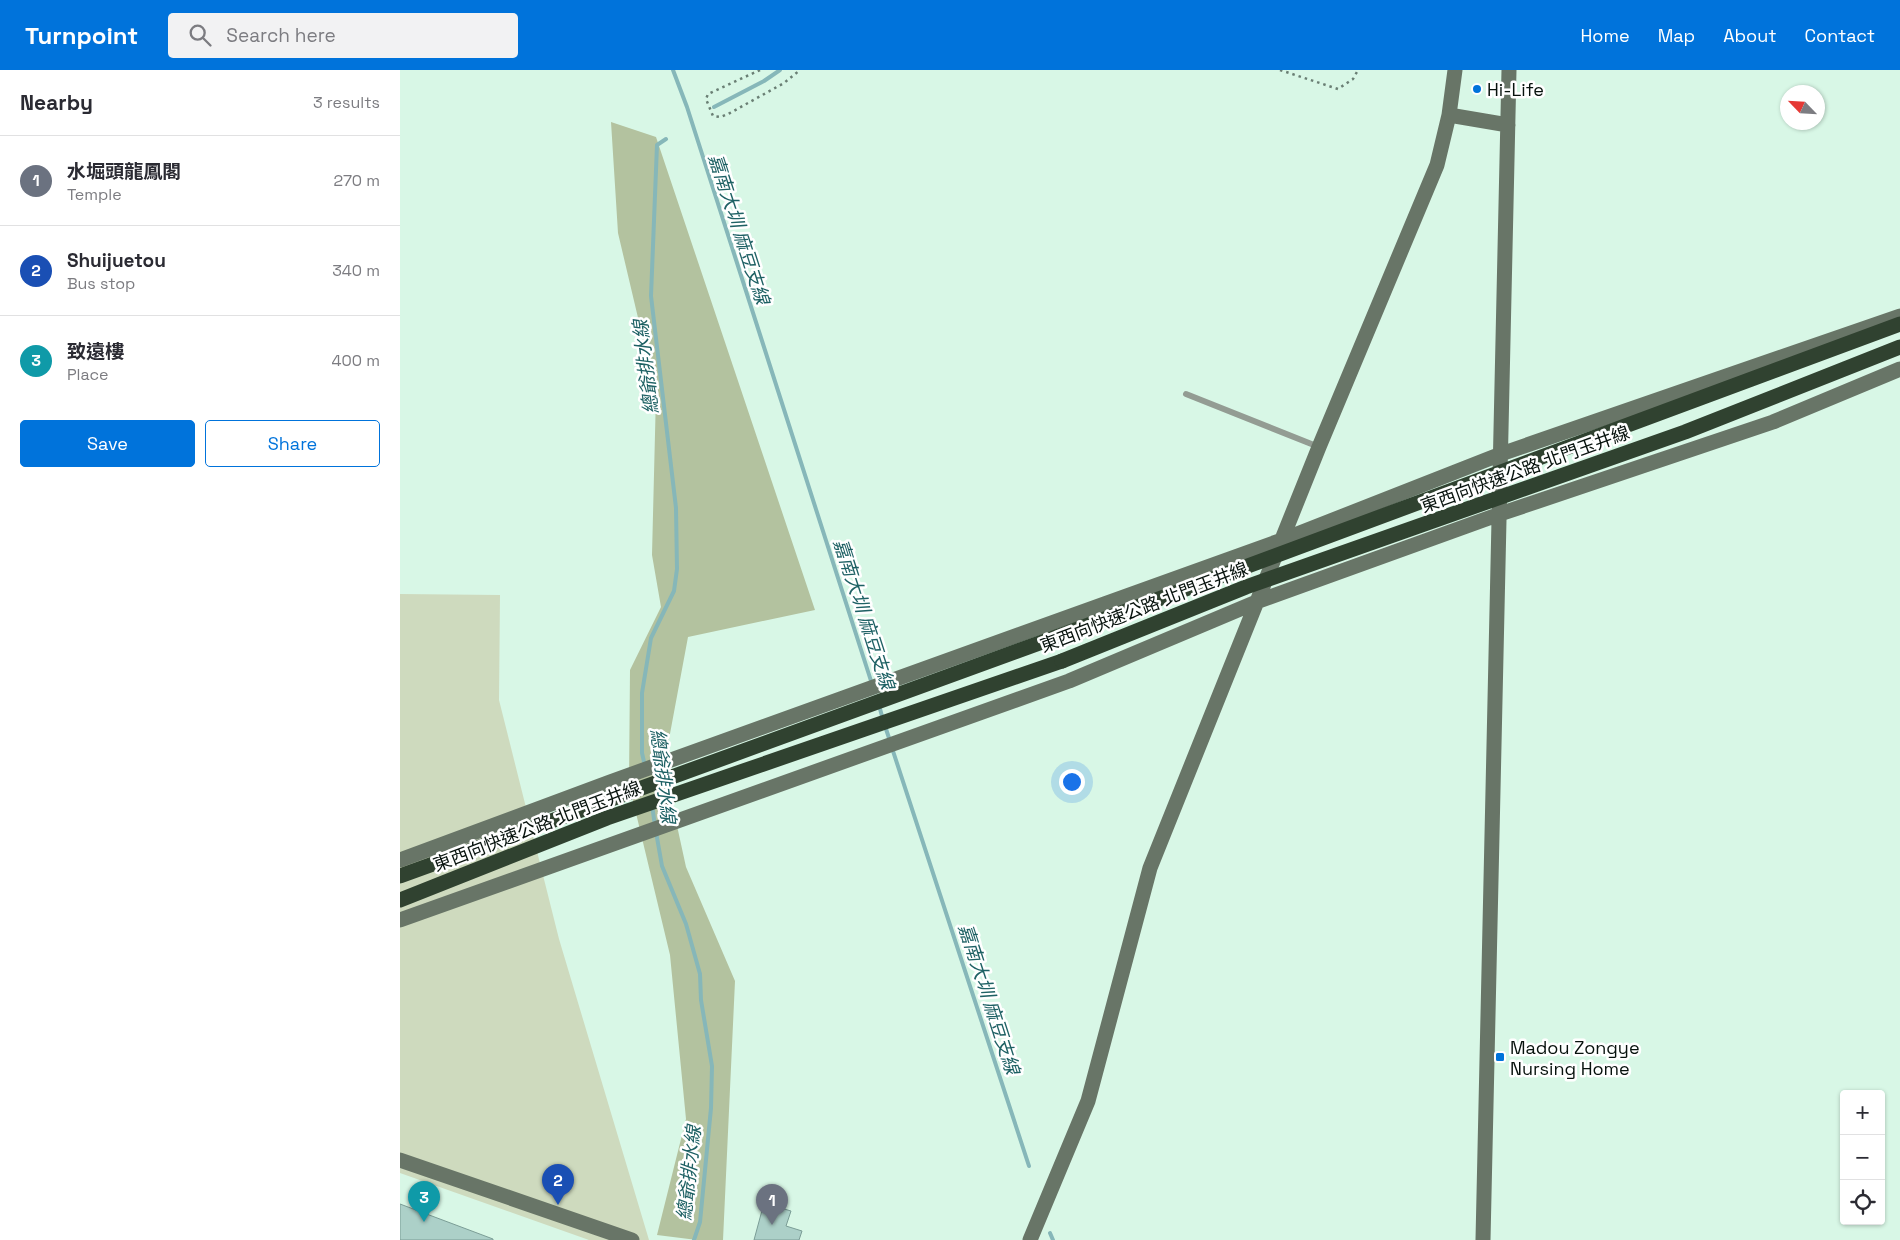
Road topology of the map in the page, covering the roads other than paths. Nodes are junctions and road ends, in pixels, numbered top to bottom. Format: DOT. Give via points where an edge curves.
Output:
graph roads {
  1 [pos="1456,70"];
  2 [pos="1509,70"];
  3 [pos="1449,115"];
  4 [pos="1508,125"];
  5 [pos="1900,316"];
  6 [pos="1900,324"];
  7 [pos="1900,347"];
  8 [pos="1900,369"];
  9 [pos="1186,394"];
  10 [pos="1319,447"];
  11 [pos="1501,454"];
  12 [pos="1500,514"];
  13 [pos="1282,540"];
  14 [pos="1259,601"];
  15 [pos="400,860"];
  16 [pos="400,876"];
  17 [pos="400,900"];
  18 [pos="400,920"];
  19 [pos="400,1160"];
  20 [pos="1044,1206"];
  21 [pos="632,1240"];
  22 [pos="1025,1240"];
  23 [pos="1030,1240"];
  24 [pos="1483,1240"];
  1 -- 3 [label="main road"];
  2 -- 4 [label="main road"];
  3 -- 4 [label="main road"];
  3 -- 10 [label="main road" via="1437,165"];
  4 -- 11 [label="main road"];
  5 -- 11 [label="main road"];
  6 -- 16 [label="highway, 東西向快速公路 北門玉井線, bridge" via="1508,471"];
  7 -- 17 [label="highway, 東西向快速公路 北門玉井線, bridge" via="1685,432 1246,587 1062,661 607,818"];
  8 -- 12 [label="main road" via="1773,422"];
  9 -- 10 [label="lane"];
  10 -- 13 [label="main road"];
  11 -- 12 [label="main road"];
  11 -- 13 [label="main road"];
  12 -- 14 [label="main road"];
  12 -- 24 [label="main road"];
  13 -- 14 [label="main road"];
  13 -- 15 [label="main road"];
  14 -- 18 [label="main road" via="1069,681"];
  14 -- 20 [label="main road" via="1150,868 1088,1102"];
  19 -- 21 [label="main road"];
  20 -- 22 [label="main road"];
  20 -- 23 [label="main road"];
}
